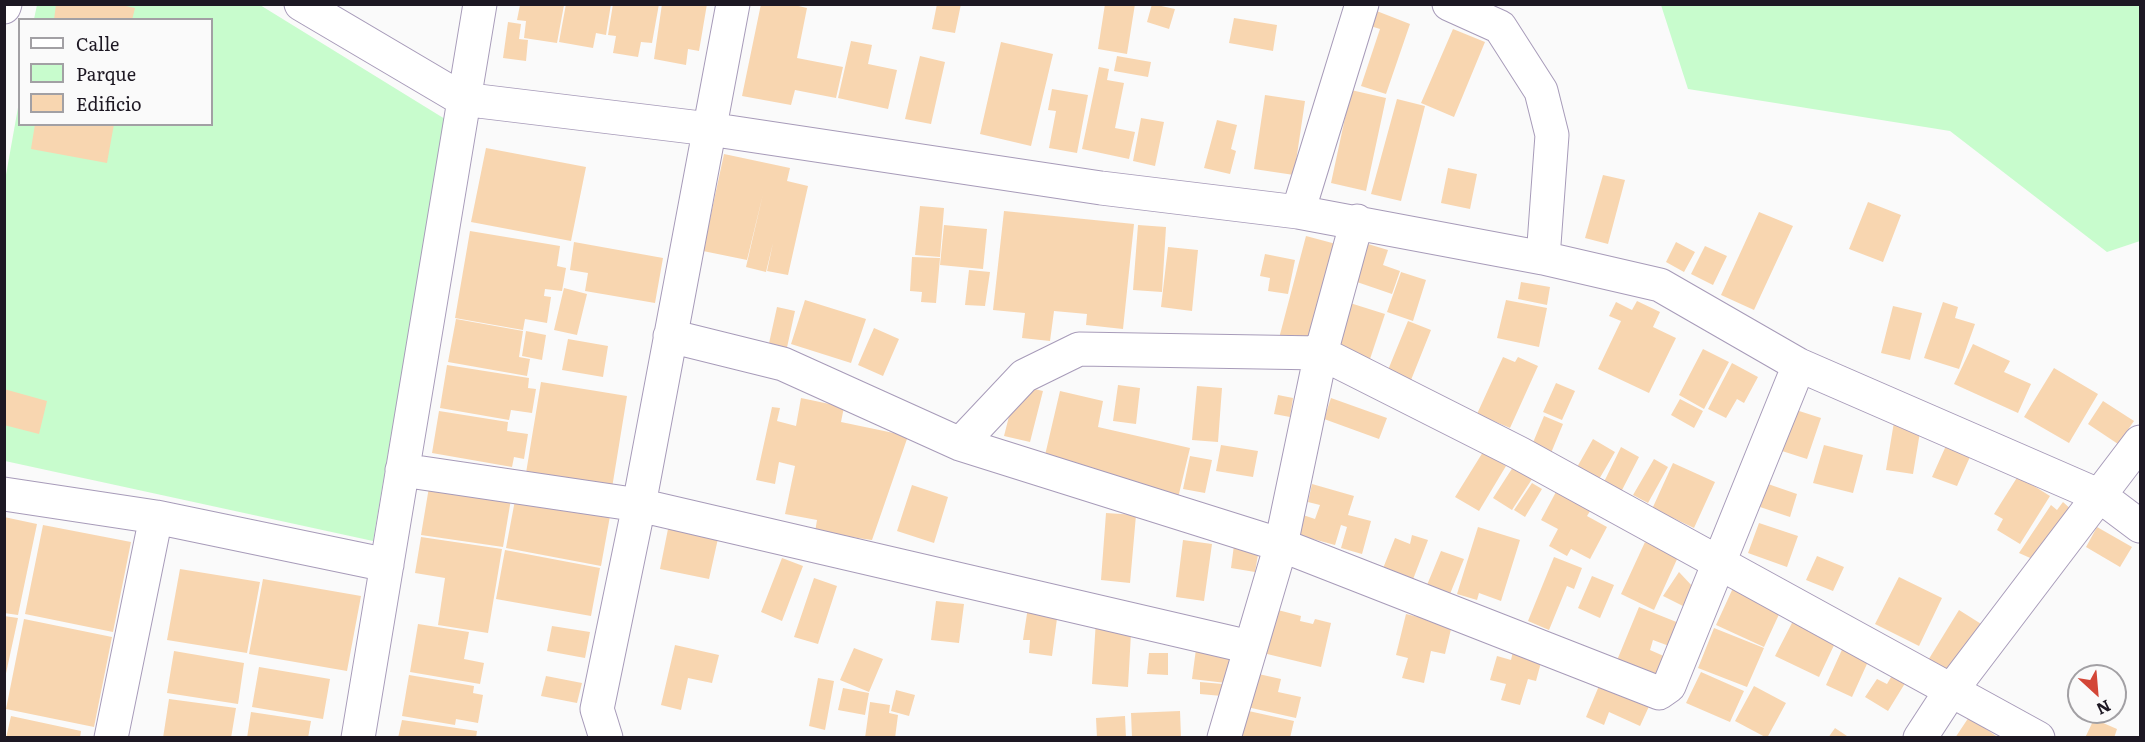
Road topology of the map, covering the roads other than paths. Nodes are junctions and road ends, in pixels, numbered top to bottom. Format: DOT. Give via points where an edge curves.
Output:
graph roads {
  1 [pos="301,4"];
  2 [pos="480,4"];
  3 [pos="733,4"];
  4 [pos="1362,4"];
  5 [pos="1449,4"];
  6 [pos="462,99"];
  7 [pos="709,129"];
  8 [pos="1298,212"];
  9 [pos="1357,221"];
  10 [pos="1543,258"];
  11 [pos="670,336"];
  12 [pos="1321,353"];
  13 [pos="1799,365"];
  14 [pos="2140,442"];
  15 [pos="960,444"];
  16 [pos="402,470"];
  17 [pos="4,494"];
  18 [pos="2100,496"];
  19 [pos="639,506"];
  20 [pos="156,517"];
  21 [pos="2140,526"];
  22 [pos="1281,545"];
  23 [pos="1721,562"];
  24 [pos="387,565"];
  25 [pos="1250,647"];
  26 [pos="1950,692"];
  27 [pos="111,738"];
  28 [pos="358,738"];
  29 [pos="606,738"];
  30 [pos="1224,738"];
  31 [pos="1920,738"];
  32 [pos="2038,738"];
  1 -- 6 [label="street"];
  2 -- 6 [label="street"];
  3 -- 7 [label="street"];
  4 -- 8 [label="street"];
  5 -- 10 [label="street" via="1500,27 1541,90 1552,135"];
  6 -- 7 [label="street"];
  6 -- 16 [label="street"];
  7 -- 8 [label="street" via="1101,188"];
  7 -- 11 [label="street"];
  8 -- 9 [label="street"];
  9 -- 10 [label="street"];
  9 -- 12 [label="street"];
  10 -- 13 [label="street" via="1660,285"];
  11 -- 15 [label="street" via="783,364"];
  11 -- 19 [label="street"];
  12 -- 15 [label="street" via="1079,349 1024,376"];
  12 -- 22 [label="street"];
  12 -- 23 [label="street" via="1519,453"];
  13 -- 18 [label="street"];
  13 -- 23 [label="street"];
  14 -- 18 [label="street"];
  15 -- 22 [label="street"];
  16 -- 19 [label="street"];
  16 -- 24 [label="street"];
  17 -- 20 [label="street"];
  18 -- 21 [label="street"];
  18 -- 26 [label="street"];
  19 -- 25 [label="street"];
  19 -- 29 [label="street" via="597,709"];
  20 -- 24 [label="street"];
  20 -- 27 [label="street"];
  22 -- 23 [label="street" via="1659,693 1670,686"];
  22 -- 25 [label="street"];
  23 -- 26 [label="street"];
  24 -- 28 [label="street"];
  25 -- 30 [label="street"];
  26 -- 31 [label="street"];
  26 -- 32 [label="street"];
}
